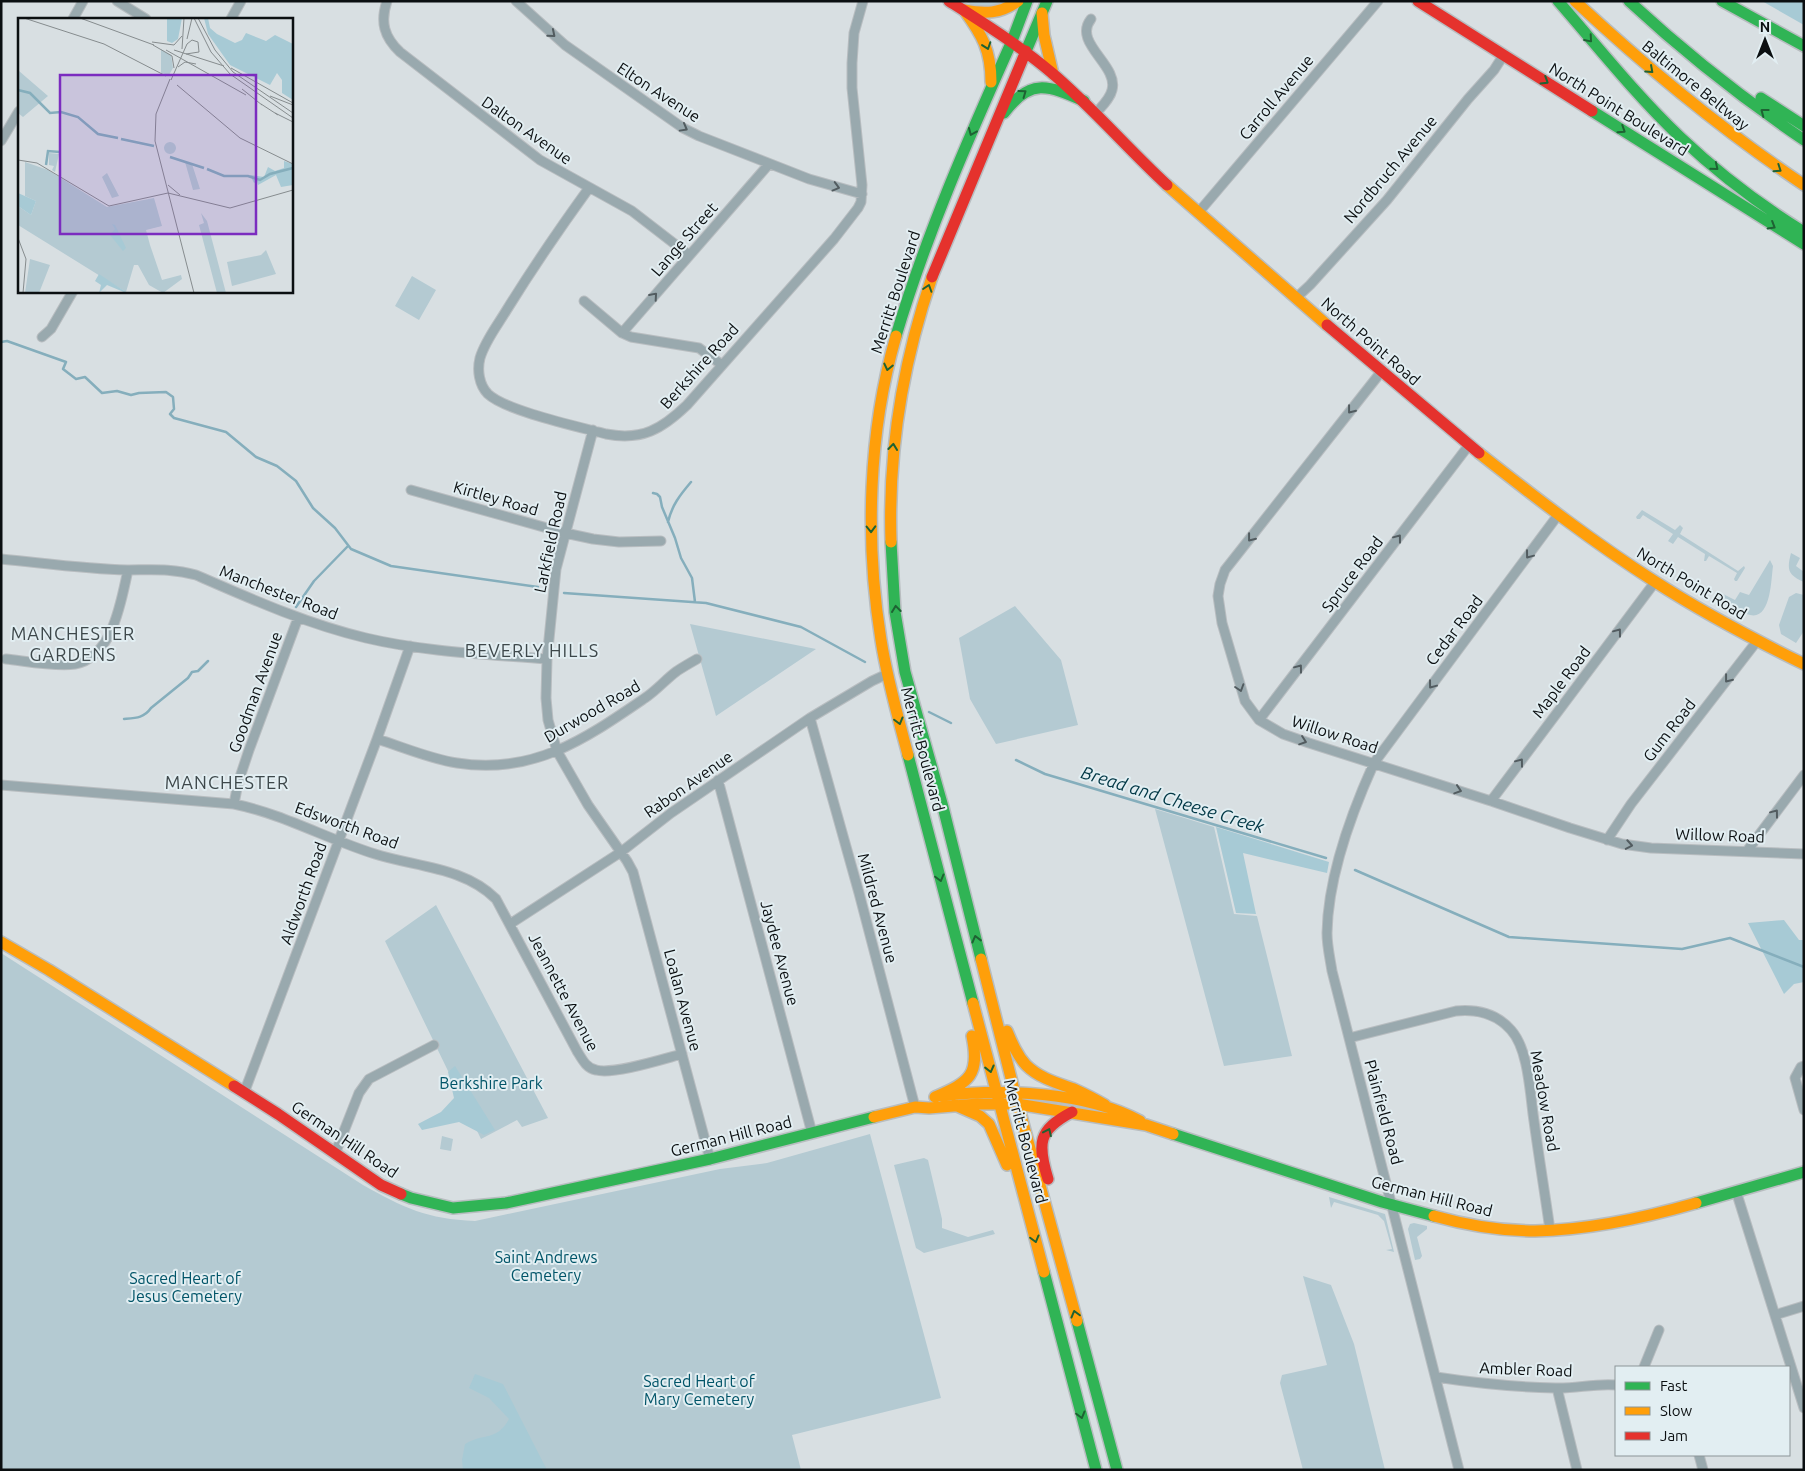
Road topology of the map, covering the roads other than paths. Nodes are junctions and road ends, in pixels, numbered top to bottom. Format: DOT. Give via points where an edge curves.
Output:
graph roads {
  1 [pos="83,1"];
  2 [pos="117,1"];
  3 [pos="241,1"];
  4 [pos="387,1"];
  5 [pos="516,1"];
  6 [pos="864,1"];
  7 [pos="949,1"];
  8 [pos="1018,1"];
  9 [pos="1028,1"];
  10 [pos="1047,1"];
  11 [pos="1378,1"];
  12 [pos="1418,1"];
  13 [pos="1432,1"];
  14 [pos="1558,1"];
  15 [pos="1575,1"];
  16 [pos="1629,1"];
  17 [pos="1634,1"];
  18 [pos="1722,1"];
  19 [pos="964,10"];
  20 [pos="1042,13"];
  21 [pos="74,18"];
  22 [pos="144,18"];
  23 [pos="232,18"];
  24 [pos="1091,18"];
  25 [pos="1469,33"];
  26 [pos="1012,41"];
  27 [pos="1804,46"];
  28 [pos="1026,51"];
  29 [pos="1503,56"];
  30 [pos="1053,74"];
  31 [pos="991,88"];
  32 [pos="1084,101"];
  33 [pos="1096,112"];
  34 [pos="18,113"];
  35 [pos="1804,126"];
  36 [pos="993,131"];
  37 [pos="1804,140"];
  38 [pos="1,141"];
  39 [pos="769,164"];
  40 [pos="1804,185"];
  41 [pos="589,188"];
  42 [pos="862,194"];
  43 [pos="1198,213"];
  44 [pos="1804,232"];
  45 [pos="1804,244"];
  46 [pos="689,255"];
  47 [pos="72,292"];
  48 [pos="1296,298"];
  49 [pos="584,301"];
  50 [pos="622,333"];
  51 [pos="42,337"];
  52 [pos="722,365"];
  53 [pos="1381,372"];
  54 [pos="593,430"];
  55 [pos="1469,445"];
  56 [pos="411,490"];
  57 [pos="1558,515"];
  58 [pos="565,533"];
  59 [pos="661,541"];
  60 [pos="1,559"];
  61 [pos="128,570"];
  62 [pos="1655,582"];
  63 [pos="876,611"];
  64 [pos="298,618"];
  65 [pos="1758,641"];
  66 [pos="410,646"];
  67 [pos="6,659"];
  68 [pos="547,659"];
  69 [pos="697,660"];
  70 [pos="1804,664"];
  71 [pos="905,670"];
  72 [pos="887,674"];
  73 [pos="916,717"];
  74 [pos="810,718"];
  75 [pos="1259,720"];
  76 [pos="377,739"];
  77 [pos="557,751"];
  78 [pos="1374,763"];
  79 [pos="1804,775"];
  80 [pos="718,780"];
  81 [pos="1,785"];
  82 [pos="1491,801"];
  83 [pos="234,804"];
  84 [pos="338,840"];
  85 [pos="1607,840"];
  86 [pos="1747,851"];
  87 [pos="620,852"];
  88 [pos="1804,854"];
  89 [pos="510,924"];
  90 [pos="1,942"];
  91 [pos="966,975"];
  92 [pos="996,1018"];
  93 [pos="1349,1038"];
  94 [pos="434,1045"];
  95 [pos="682,1054"];
  96 [pos="1802,1067"];
  97 [pos="995,1091"];
  98 [pos="1014,1091"];
  99 [pos="244,1093"];
  100 [pos="936,1097"];
  101 [pos="999,1103"];
  102 [pos="955,1104"];
  103 [pos="1018,1104"];
  104 [pos="1105,1105"];
  105 [pos="915,1107"];
  106 [pos="1804,1110"];
  107 [pos="1072,1112"];
  108 [pos="1146,1125"];
  109 [pos="812,1133"];
  110 [pos="335,1154"];
  111 [pos="710,1158"];
  112 [pos="1804,1172"];
  113 [pos="1736,1192"];
  114 [pos="1392,1205"];
  115 [pos="1027,1210"];
  116 [pos="1550,1230"];
  117 [pos="1058,1249"];
  118 [pos="1804,1306"];
  119 [pos="1775,1315"];
  120 [pos="1658,1330"];
  121 [pos="1644,1366"];
  122 [pos="1436,1377"];
  123 [pos="1615,1385"];
  124 [pos="1557,1388"];
  125 [pos="1804,1408"];
  126 [pos="1699,1456"];
  127 [pos="1096,1470"];
  128 [pos="1117,1470"];
  129 [pos="1459,1470"];
  130 [pos="1576,1470"];
  131 [pos="1703,1470"];
  1 -- 21 [label="street"];
  2 -- 22 [label="street"];
  3 -- 23 [label="street"];
  4 -- 41 [label="street, Dalton Avenue" via="385,31 400,52 540,160"];
  5 -- 39 [label="street, Elton Avenue, one-way" via="565,45 677,124"];
  6 -- 42 [label="street, Berkshire Road" via="854,33 852,63"];
  7 -- 19 [label="main road, North Point Road"];
  8 -- 19 [label="main road" via="997,13"];
  9 -- 26 [label="main road, Merritt Boulevard"];
  10 -- 20 [label="main road, Merritt Boulevard"];
  11 -- 43 [label="street, Carroll Avenue"];
  12 -- 25 [label="main road, North Point Boulevard"];
  13 -- 25 [label="main road"];
  14 -- 44 [label="main road, one-way" via="1632,88 1680,137 1764,207"];
  15 -- 40 [label="main road, Baltimore Beltway, one-way" via="1658,78 1756,154"];
  37 -- 16 [label="main road, Baltimore Beltway, one-way" via="1728,85"];
  17 -- 35 [label="main road" via="1732,79"];
  18 -- 27 [label="main road"];
  19 -- 26 [label="main road, North Point Road"];
  19 -- 31 [label="main road, one-way" via="988,45"];
  20 -- 28 [label="main road, Merritt Boulevard"];
  20 -- 30 [label="main road"];
  24 -- 33 [label="street" via="1088,27 1090,43 1113,80 1112,93"];
  25 -- 29 [label="main road, North Point Boulevard"];
  26 -- 28 [label="main road, North Point Road"];
  26 -- 31 [label="main road, Merritt Boulevard"];
  28 -- 30 [label="main road, North Point Road"];
  28 -- 36 [label="main road, Merritt Boulevard"];
  29 -- 45 [label="main road, North Point Boulevard, one-way"];
  29 -- 48 [label="street, Nordbruch Avenue" via="1387,200"];
  30 -- 32 [label="main road, North Point Road"];
  31 -- 63 [label="main road, Merritt Boulevard, one-way" via="913,282 883,388 872,487"];
  32 -- 33 [label="main road, North Point Road"];
  36 -- 32 [label="main road, one-way" via="1007,108 1031,87 1054,88"];
  33 -- 43 [label="main road, North Point Road" via="1136,156"];
  34 -- 38 [label="street"];
  71 -- 36 [label="main road, Merritt Boulevard, one-way" via="898,633 891,550 895,430 914,337 933,275"];
  39 -- 42 [label="street, Elton Avenue, one-way"];
  39 -- 46 [label="street, Lange Street"];
  41 -- 46 [label="street, Dalton Avenue" via="632,211"];
  41 -- 54 [label="street, Berkshire Road" via="524,282 486,344 479,367 480,382 487,393 500,402"];
  42 -- 52 [label="street, Berkshire Road" via="853,216"];
  43 -- 48 [label="main road, North Point Road"];
  50 -- 46 [label="street, Lange Street, one-way"];
  47 -- 51 [label="street" via="51,330"];
  48 -- 53 [label="main road, North Point Road"];
  49 -- 50 [label="street"];
  50 -- 52 [label="street" via="638,339 699,348"];
  52 -- 54 [label="street, Berkshire Road" via="687,405 661,427 627,436"];
  53 -- 55 [label="main road, North Point Road"];
  53 -- 75 [label="street, Willow Road, one-way" via="1222,577 1218,596 1222,623 1245,701"];
  54 -- 58 [label="street, Larkfield Road"];
  55 -- 57 [label="main road, North Point Road"];
  75 -- 55 [label="street, Spruce Road, one-way"];
  56 -- 58 [label="street, Kirtley Road"];
  57 -- 62 [label="main road, North Point Road"];
  57 -- 78 [label="street, Cedar Road, one-way"];
  58 -- 59 [label="street, Kirtley Road" via="619,542"];
  58 -- 68 [label="street, Larkfield Road" via="554,581"];
  60 -- 61 [label="street, Manchester Road"];
  61 -- 64 [label="street, Manchester Road" via="168,569 196,575"];
  61 -- 67 [label="street" via="112,628 103,645 86,661 68,664"];
  62 -- 65 [label="main road, North Point Road"];
  82 -- 62 [label="street, Maple Road, one-way"];
  63 -- 71 [label="main road" via="894,665"];
  63 -- 72 [label="main road, Merritt Boulevard"];
  64 -- 66 [label="street, Manchester Road" via="364,638"];
  64 -- 83 [label="street, Goodman Avenue" via="249,750"];
  65 -- 70 [label="main road, North Point Road"];
  65 -- 85 [label="street, Gum Road, one-way" via="1631,804"];
  66 -- 68 [label="street, Manchester Road"];
  66 -- 76 [label="street, Aldworth Road"];
  68 -- 77 [label="street, Larkfield Road" via="547,710"];
  69 -- 77 [label="street, Durwood Road" via="676,672 657,690 622,714"];
  71 -- 73 [label="main road, Merritt Boulevard"];
  72 -- 73 [label="main road" via="900,678 909,711"];
  72 -- 74 [label="street, Rabon Avenue"];
  72 -- 91 [label="main road, Merritt Boulevard, one-way"];
  92 -- 73 [label="main road, Merritt Boulevard, one-way" via="936,781"];
  74 -- 80 [label="street, Rabon Avenue"];
  74 -- 105 [label="street, Mildred Avenue"];
  75 -- 78 [label="street, Willow Road, one-way" via="1283,734"];
  76 -- 77 [label="street, Durwood Road" via="455,763 484,766 516,764"];
  76 -- 84 [label="street, Aldworth Road"];
  77 -- 87 [label="street, Larkfield Road"];
  78 -- 82 [label="street, Willow Road, one-way"];
  78 -- 93 [label="street, Plainfield Road" via="1360,793 1342,850 1329,908 1328,946"];
  86 -- 79 [label="street, one-way"];
  80 -- 87 [label="street, Rabon Avenue"];
  80 -- 109 [label="street, Jaydee Avenue"];
  81 -- 83 [label="street, Edsworth Road"];
  82 -- 85 [label="street, Willow Road"];
  83 -- 84 [label="street, Edsworth Road" via="264,811"];
  84 -- 89 [label="street, Edsworth Road" via="375,854 473,880 496,899"];
  84 -- 99 [label="street, Aldworth Road"];
  85 -- 86 [label="street, Willow Road, one-way" via="1652,848"];
  86 -- 88 [label="street, Willow Road"];
  87 -- 89 [label="street, Rabon Avenue"];
  87 -- 95 [label="street, Loalan Avenue" via="638,886"];
  89 -- 95 [label="street, Jeannette Avenue" via="588,1066 606,1071"];
  90 -- 99 [label="main road, German Hill Road"];
  91 -- 97 [label="main road, Merritt Boulevard, one-way"];
  91 -- 100 [label="main road" via="959,981 976,1062 973,1072 960,1087"];
  92 -- 98 [label="main road, Merritt Boulevard"];
  92 -- 104 [label="main road" via="1004,1025 1019,1058 1035,1074 1091,1096"];
  93 -- 114 [label="street, Plainfield Road"];
  93 -- 116 [label="street, Meadow Road" via="1456,1011 1488,1014 1506,1024 1516,1036 1526,1066"];
  94 -- 110 [label="street" via="369,1079 359,1093"];
  95 -- 111 [label="street, Loalan Avenue"];
  96 -- 106 [label="street" via="1796,1074 1795,1083"];
  97 -- 98 [label="main road, German Hill Road"];
  97 -- 100 [label="main road, German Hill Road"];
  97 -- 101 [label="main road, Merritt Boulevard"];
  98 -- 103 [label="main road, Merritt Boulevard"];
  98 -- 104 [label="main road, German Hill Road"];
  99 -- 110 [label="main road, German Hill Road"];
  100 -- 105 [label="main road, German Hill Road"];
  101 -- 102 [label="main road, German Hill Road"];
  101 -- 103 [label="main road, German Hill Road"];
  101 -- 115 [label="main road, Merritt Boulevard"];
  102 -- 105 [label="main road, German Hill Road" via="926,1109"];
  102 -- 115 [label="main road" via="989,1124"];
  103 -- 107 [label="main road, German Hill Road"];
  103 -- 117 [label="main road, Merritt Boulevard"];
  104 -- 108 [label="main road, German Hill Road"];
  105 -- 109 [label="main road, German Hill Road"];
  107 -- 108 [label="main road, German Hill Road"];
  117 -- 107 [label="main road, one-way" via="1064,1248 1042,1148 1045,1133 1052,1124"];
  108 -- 114 [label="main road, German Hill Road"];
  109 -- 111 [label="main road, German Hill Road"];
  110 -- 111 [label="main road, German Hill Road" via="395,1192 453,1208 506,1203"];
  112 -- 113 [label="main road, German Hill Road"];
  113 -- 116 [label="main road, German Hill Road" via="1619,1222"];
  113 -- 119 [label="street"];
  114 -- 116 [label="main road, German Hill Road" via="1483,1227"];
  114 -- 122 [label="street, Plainfield Road"];
  115 -- 127 [label="main road, Merritt Boulevard, one-way"];
  128 -- 117 [label="main road, Merritt Boulevard, one-way"];
  118 -- 119 [label="street"];
  119 -- 125 [label="street"];
  120 -- 121 [label="street"];
  122 -- 124 [label="street, Ambler Road"];
  122 -- 129 [label="street, Plainfield Road"];
  123 -- 124 [label="street, Ambler Road"];
  124 -- 130 [label="street"];
  126 -- 131 [label="street"];
}
